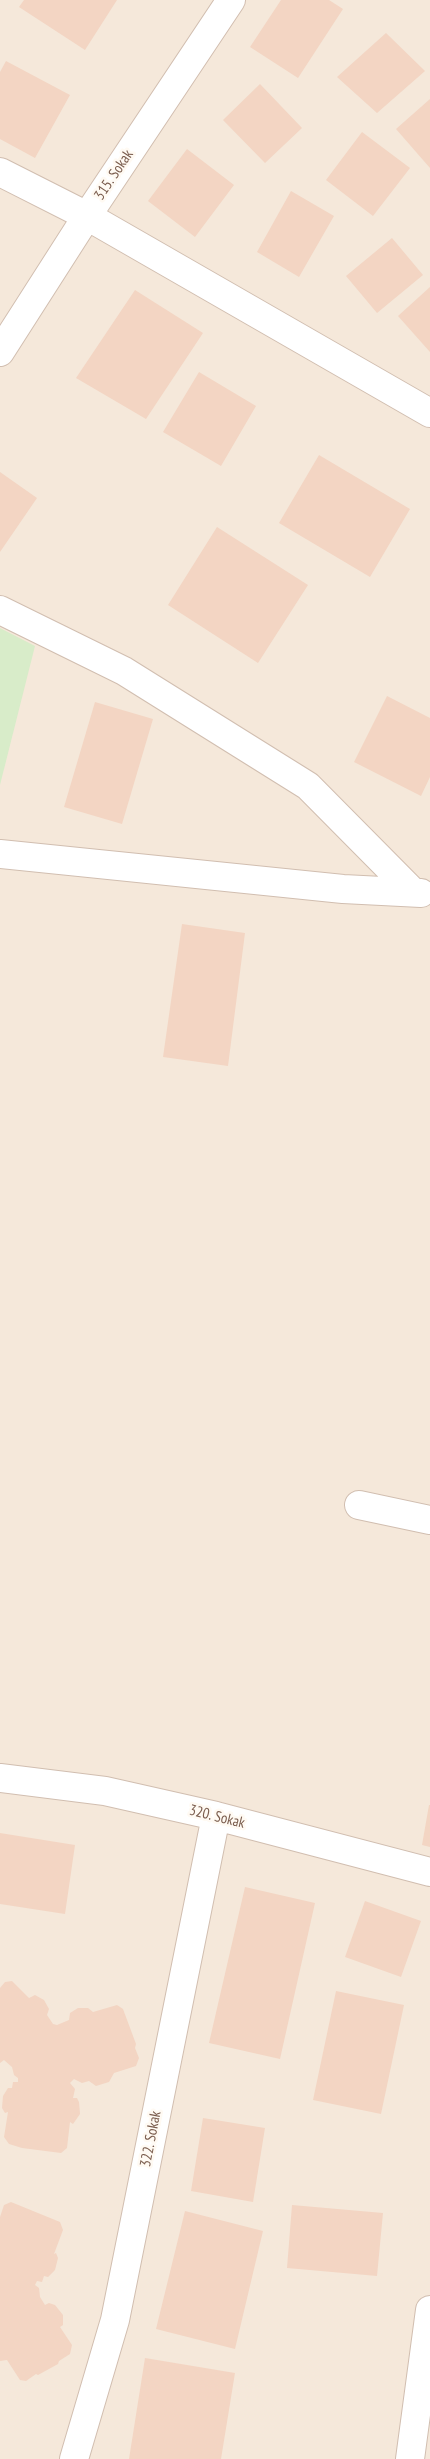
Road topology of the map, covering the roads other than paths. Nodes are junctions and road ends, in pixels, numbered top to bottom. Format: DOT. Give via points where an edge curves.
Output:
graph roads {
  1 [pos="231,0"];
  2 [pos="0,172"];
  3 [pos="87,216"];
  4 [pos="0,352"];
  5 [pos="430,412"];
  6 [pos="0,610"];
  7 [pos="0,854"];
  8 [pos="422,893"];
  9 [pos="359,1505"];
  10 [pos="430,1520"];
  11 [pos="0,1778"];
  12 [pos="216,1816"];
  13 [pos="430,1872"];
  14 [pos="430,2310"];
  15 [pos="74,2459"];
  16 [pos="410,2459"];
  1 -- 3 [label="street, 315. Sokak"];
  2 -- 3 [label="street"];
  3 -- 4 [label="street, 315. Sokak"];
  3 -- 5 [label="street"];
  6 -- 8 [label="street" via="124,671 308,786"];
  7 -- 8 [label="street" via="343,889"];
  9 -- 10 [label="street"];
  11 -- 12 [label="street, 320. Sokak" via="105,1791"];
  12 -- 13 [label="street, 320. Sokak"];
  12 -- 15 [label="street, 322. Sokak" via="115,2320"];
  14 -- 16 [label="street"];
}
